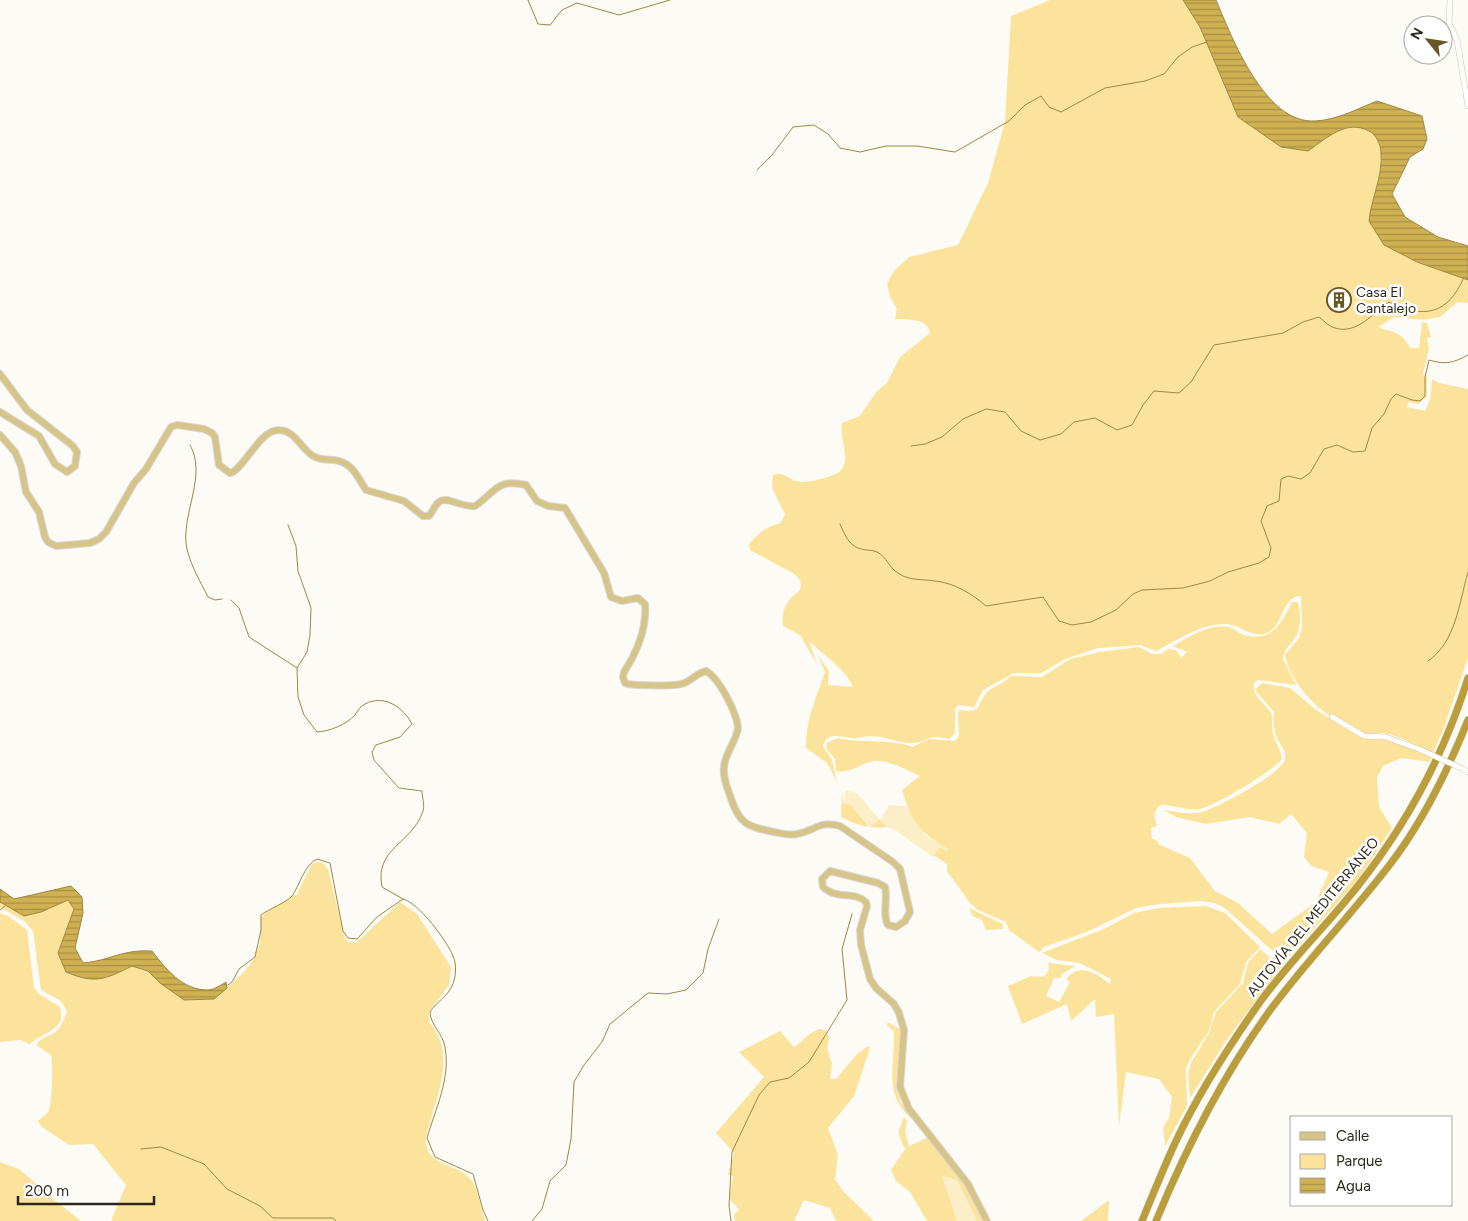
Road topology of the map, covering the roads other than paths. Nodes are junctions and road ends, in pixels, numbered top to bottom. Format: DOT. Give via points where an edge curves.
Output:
graph roads {
  1 [pos="1450,0"];
  2 [pos="1468,106"];
  3 [pos="0,374"];
  4 [pos="0,412"];
  5 [pos="0,435"];
  6 [pos="1468,678"];
  7 [pos="1332,717"];
  8 [pos="1468,720"];
  9 [pos="1465,771"];
  10 [pos="987,1221"];
  11 [pos="1142,1221"];
  12 [pos="1156,1221"];
  1 -- 2 [label="street" via="1449,22 1457,40"];
  3 -- 4 [label="main road" via="27,410 77,452 75,466 67,472 59,468 39,436"];
  5 -- 10 [label="main road" via="15,452 26,492 39,512 45,537 56,546 90,543 106,532 166,434 177,425 212,433 219,465 230,472 238,470 250,450 275,430 285,431 307,453 318,459 352,466 366,490 404,501 423,516 429,516 438,502 444,499 463,507 475,506 496,486 504,484 526,485 537,501 565,508 604,572 611,597 622,601 638,598 645,604 640,640 624,672 625,683 679,685 706,671 718,684 738,721 737,735 723,775 742,821 750,827 788,835 820,825 840,826 900,869 910,912 905,922 896,927 888,925 885,920 886,887 836,871 825,874 822,883 830,894 866,902 860,930 866,968 876,988 894,1004 904,1030 902,1096 968,1184"];
  6 -- 11 [label="highway, AUTOVÍA DEL MEDITERRÁNEO" via="1457,713 1418,797 1378,860 1288,964 1214,1071 1176,1140"];
  7 -- 9 [label="street, bridge" via="1364,736 1386,737"];
  8 -- 12 [label="highway, AUTOVÍA DEL MEDITERRÁNEO" via="1430,802 1393,861 1301,970 1230,1070 1188,1147"];
}
